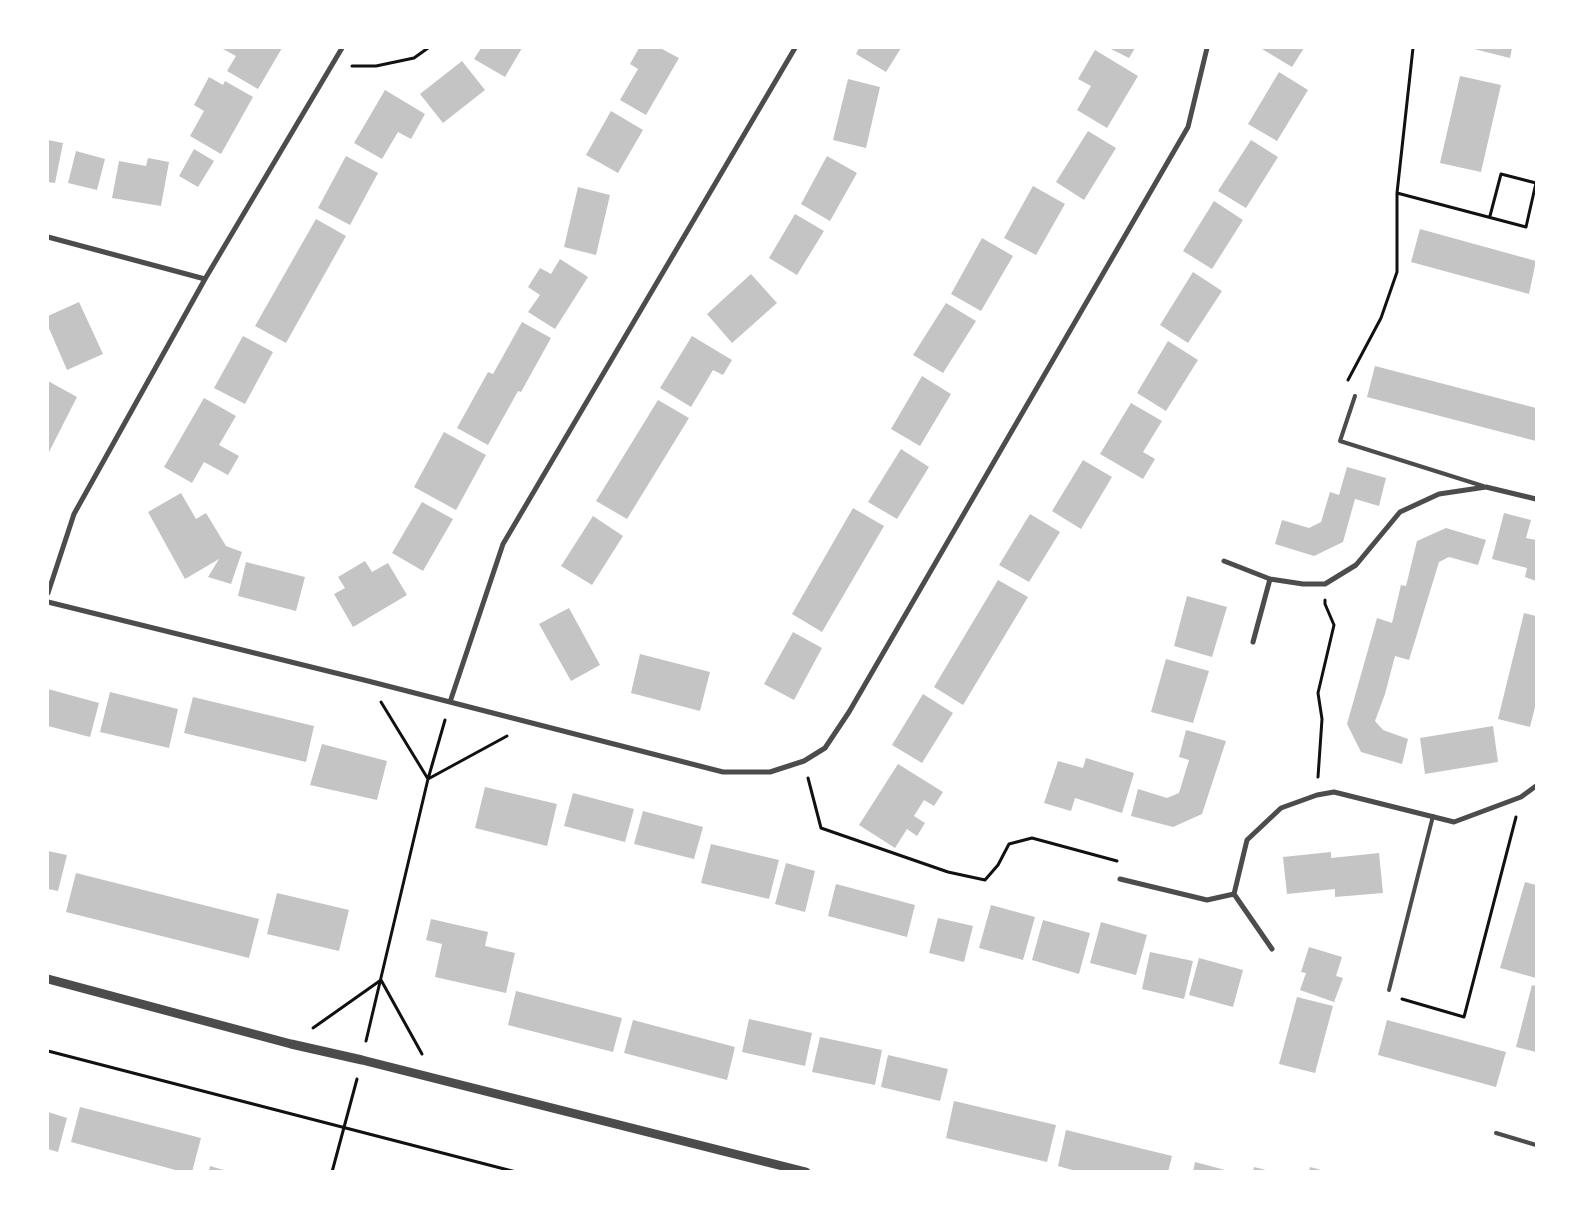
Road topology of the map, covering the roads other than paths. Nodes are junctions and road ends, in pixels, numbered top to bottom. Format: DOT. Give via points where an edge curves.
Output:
graph roads {
  1 [pos="342,48"];
  2 [pos="795,48"];
  3 [pos="1206,48"];
  4 [pos="48,236"];
  5 [pos="205,279"];
  6 [pos="1355,396"];
  7 [pos="1486,487"];
  8 [pos="1536,499"];
  9 [pos="1224,561"];
  10 [pos="1270,579"];
  11 [pos="48,594"];
  12 [pos="48,602"];
  13 [pos="1253,642"];
  14 [pos="450,702"];
  15 [pos="1536,786"];
  16 [pos="1432,816"];
  17 [pos="1120,879"];
  18 [pos="1234,894"];
  19 [pos="1272,948"];
  20 [pos="48,979"];
  21 [pos="1389,990"];
  22 [pos="1496,1133"];
  23 [pos="1536,1145"];
  24 [pos="806,1172"];
  1 -- 5 [label="street"];
  2 -- 14 [label="street" via="504,544"];
  3 -- 14 [label="street" via="1188,127 849,712 825,748 804,761 770,772 723,772"];
  4 -- 5 [label="street"];
  5 -- 11 [label="street" via="74,514"];
  6 -- 7 [label="lane" via="1340,441"];
  7 -- 8 [label="street"];
  7 -- 10 [label="street" via="1438,494 1400,512 1356,565 1325,584"];
  9 -- 10 [label="street"];
  10 -- 13 [label="street"];
  12 -- 14 [label="street"];
  15 -- 16 [label="street" via="1521,797 1454,822"];
  16 -- 18 [label="street" via="1334,792 1281,808 1247,840"];
  16 -- 21 [label="lane"];
  17 -- 18 [label="street" via="1207,900"];
  18 -- 19 [label="street"];
  20 -- 24 [label="street" via="291,1044"];
  22 -- 23 [label="lane"];
}
